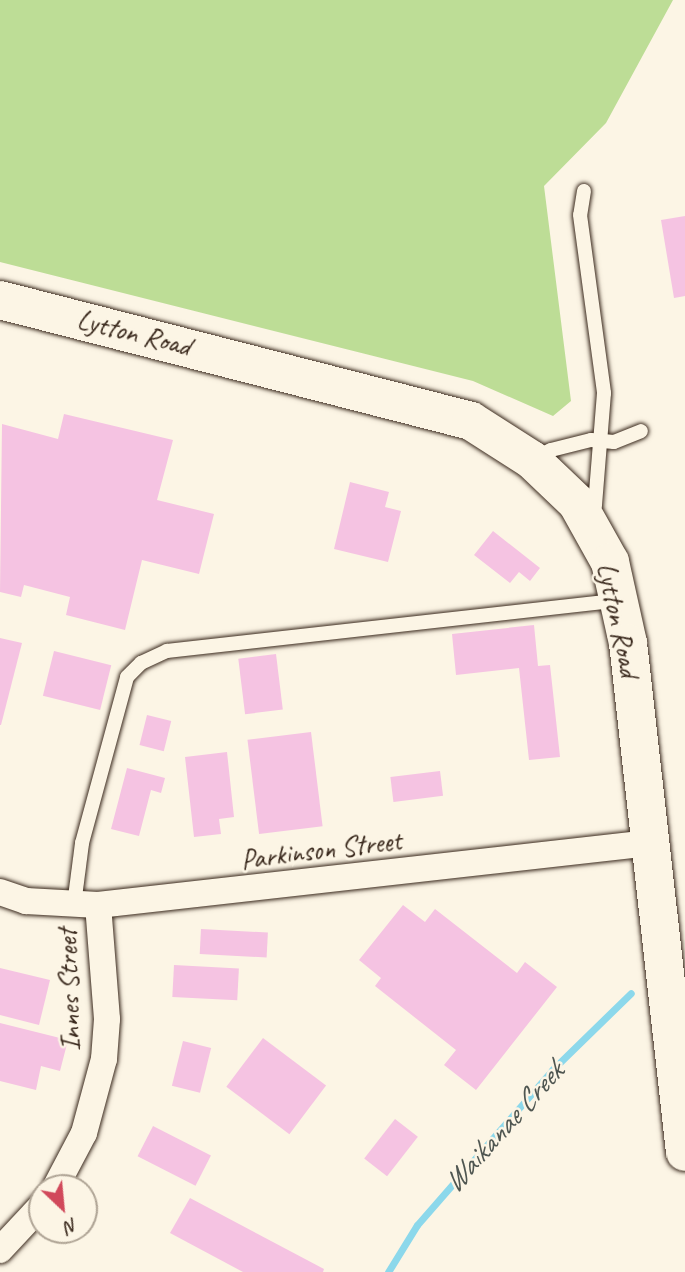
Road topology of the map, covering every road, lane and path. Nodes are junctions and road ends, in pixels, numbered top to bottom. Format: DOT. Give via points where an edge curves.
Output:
graph roads {
  1 [pos="584,191"];
  2 [pos="0,300"];
  3 [pos="641,431"];
  4 [pos="599,442"];
  5 [pos="533,460"];
  6 [pos="584,515"];
  7 [pos="621,601"];
  8 [pos="650,843"];
  9 [pos="0,892"];
  10 [pos="86,905"];
  11 [pos="685,1152"];
  12 [pos="62,1174"];
  13 [pos="28,1220"];
  14 [pos="0,1250"];
  1 -- 4 [label="lane" via="580,215 604,393"];
  2 -- 5 [label="main road, Lytton Road" via="416,404 471,421"];
  3 -- 4 [label="lane" via="614,442"];
  4 -- 5 [label="lane" via="551,450"];
  4 -- 6 [label="lane" via="595,505"];
  5 -- 6 [label="main road, Lytton Road"];
  6 -- 7 [label="main road, Lytton Road" via="610,562"];
  7 -- 8 [label="main road, Lytton Road"];
  7 -- 10 [label="lane" via="167,651 141,663 127,677 82,843"];
  8 -- 10 [label="street, Parkinson Street"];
  8 -- 11 [label="main road, Lytton Road"];
  9 -- 10 [label="street, Parkinson Street" via="26,901"];
  10 -- 12 [label="street, Innes Street" via="107,1019 104,1059 84,1133"];
  13 -- 14 [label="street"];
}
